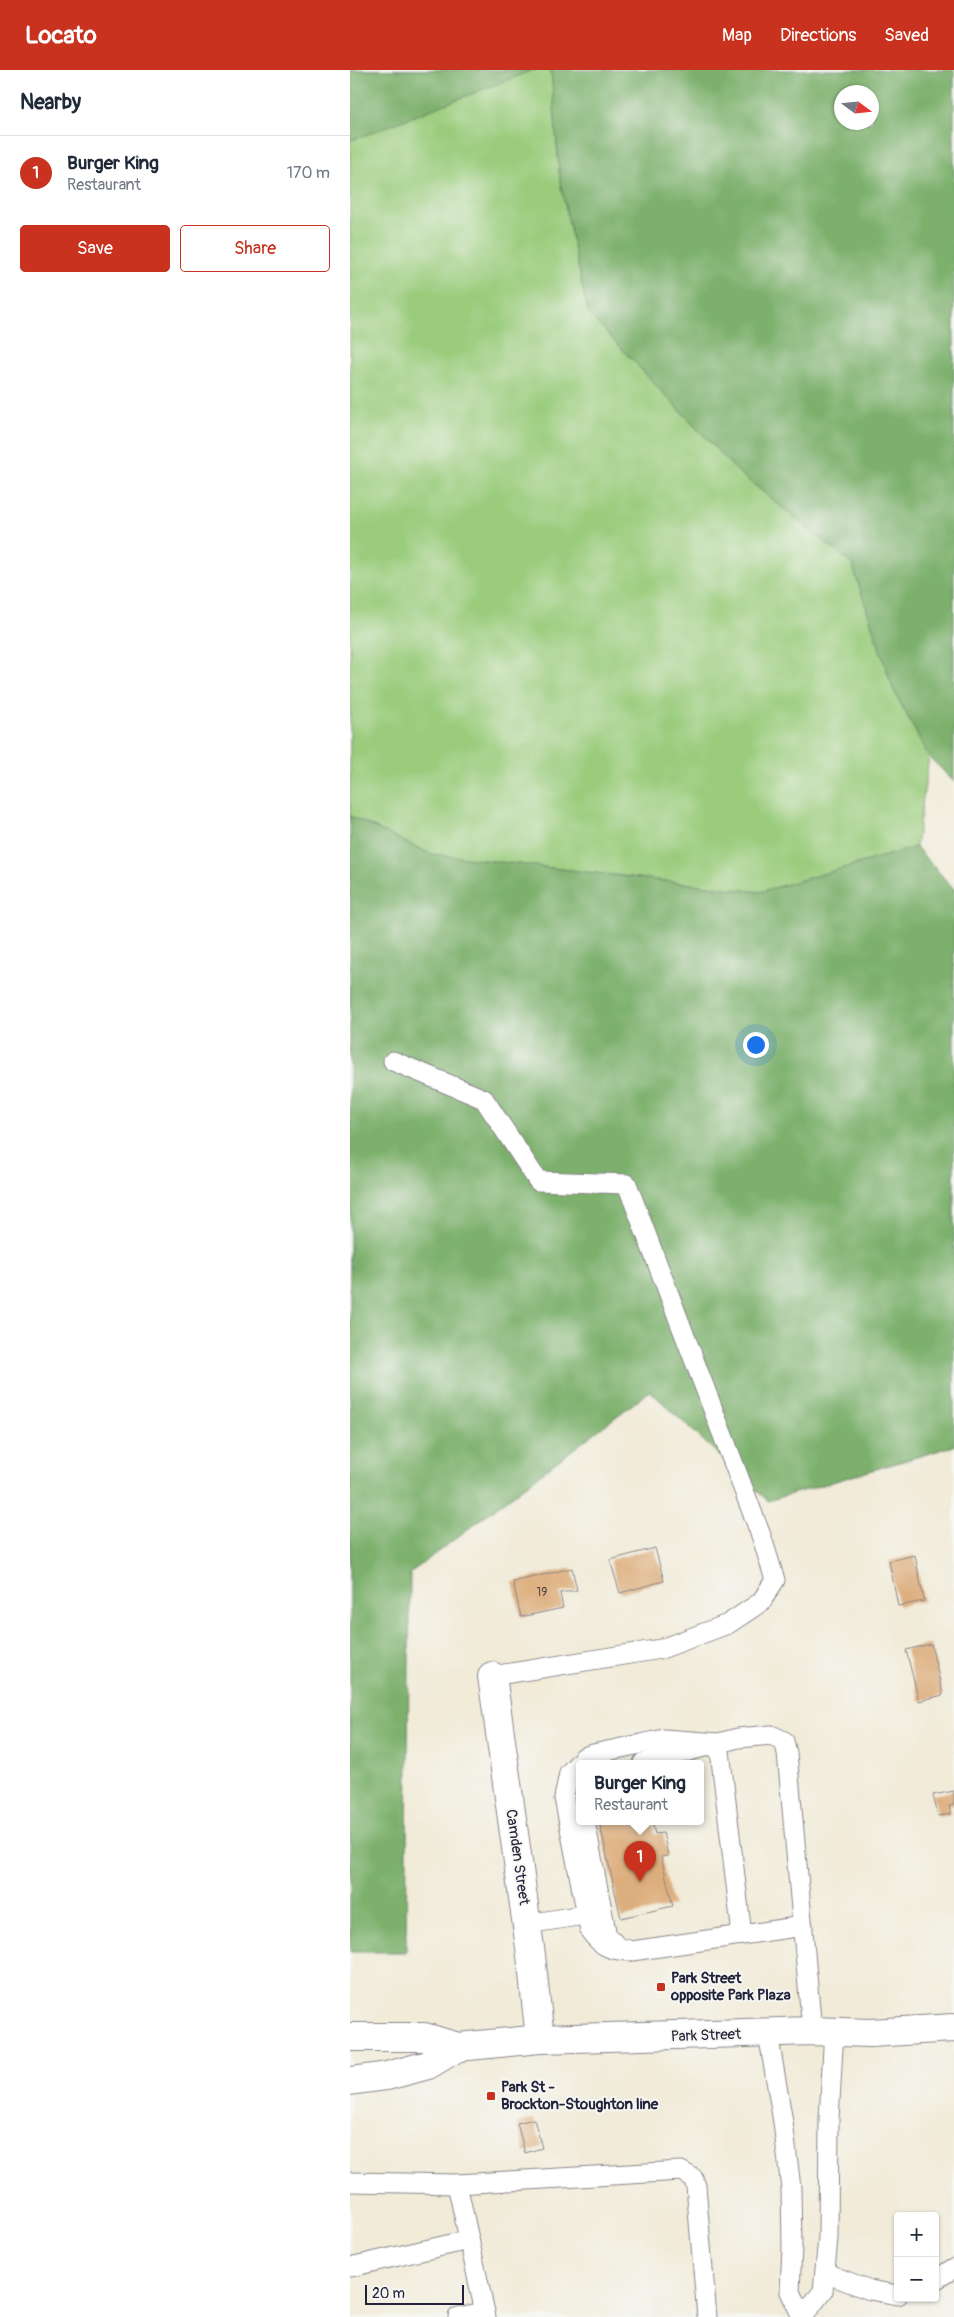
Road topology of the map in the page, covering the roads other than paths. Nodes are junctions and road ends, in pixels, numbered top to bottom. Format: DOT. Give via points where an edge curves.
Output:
graph roads {
  1 [pos="393,1061"];
  2 [pos="492,1676"];
  3 [pos="718,1743"];
  4 [pos="581,1760"];
  5 [pos="654,1760"];
  6 [pos="576,1766"];
  7 [pos="585,1825"];
  8 [pos="594,1913"];
  9 [pos="527,1924"];
  10 [pos="803,1926"];
  11 [pos="742,1935"];
  12 [pos="954,2028"];
  13 [pos="823,2031"];
  14 [pos="768,2033"];
  15 [pos="350,2037"];
  16 [pos="540,2039"];
  17 [pos="458,2047"];
  18 [pos="350,2081"];
  19 [pos="350,2182"];
  20 [pos="456,2184"];
  21 [pos="469,2240"];
  22 [pos="350,2267"];
  23 [pos="954,2268"];
  24 [pos="825,2273"];
  25 [pos="939,2277"];
  26 [pos="894,2294"];
  27 [pos="486,2314"];
  28 [pos="458,2317"];
  29 [pos="707,2317"];
  30 [pos="802,2317"];
  1 -- 2 [label="lane" via="484,1099 538,1181 627,1184 762,1538 775,1580 761,1602 728,1624 661,1649"];
  2 -- 9 [label="main road, Camden Street"];
  3 -- 4 [label="lane" via="664,1739 602,1752"];
  3 -- 5 [label="lane"];
  3 -- 10 [label="lane" via="771,1735 784,1741 788,1753"];
  3 -- 11 [label="lane"];
  6 -- 8 [label="lane" via="569,1773 564,1798"];
  7 -- 8 [label="lane"];
  8 -- 9 [label="lane"];
  8 -- 11 [label="lane" via="618,1947 632,1951"];
  9 -- 16 [label="main road, Camden Street"];
  10 -- 11 [label="lane"];
  10 -- 13 [label="lane"];
  12 -- 13 [label="main road, Park Street" via="870,2033"];
  13 -- 14 [label="main road, Park Street"];
  13 -- 24 [label="lane" via="830,2112"];
  14 -- 16 [label="main road, Park Street"];
  14 -- 30 [label="lane" via="791,2188 790,2292"];
  15 -- 17 [label="main road, Park Street" via="424,2037"];
  16 -- 17 [label="main road, Park Street"];
  17 -- 18 [label="main road, Park Street" via="428,2065 387,2076"];
  19 -- 20 [label="lane"];
  20 -- 21 [label="lane"];
  20 -- 29 [label="lane" via="674,2171 688,2173 696,2186"];
  21 -- 22 [label="lane"];
  21 -- 27 [label="lane"];
  23 -- 25 [label="lane"];
  24 -- 26 [label="lane" via="870,2290"];
  24 -- 30 [label="lane" via="823,2291"];
  27 -- 28 [label="lane"];
}
